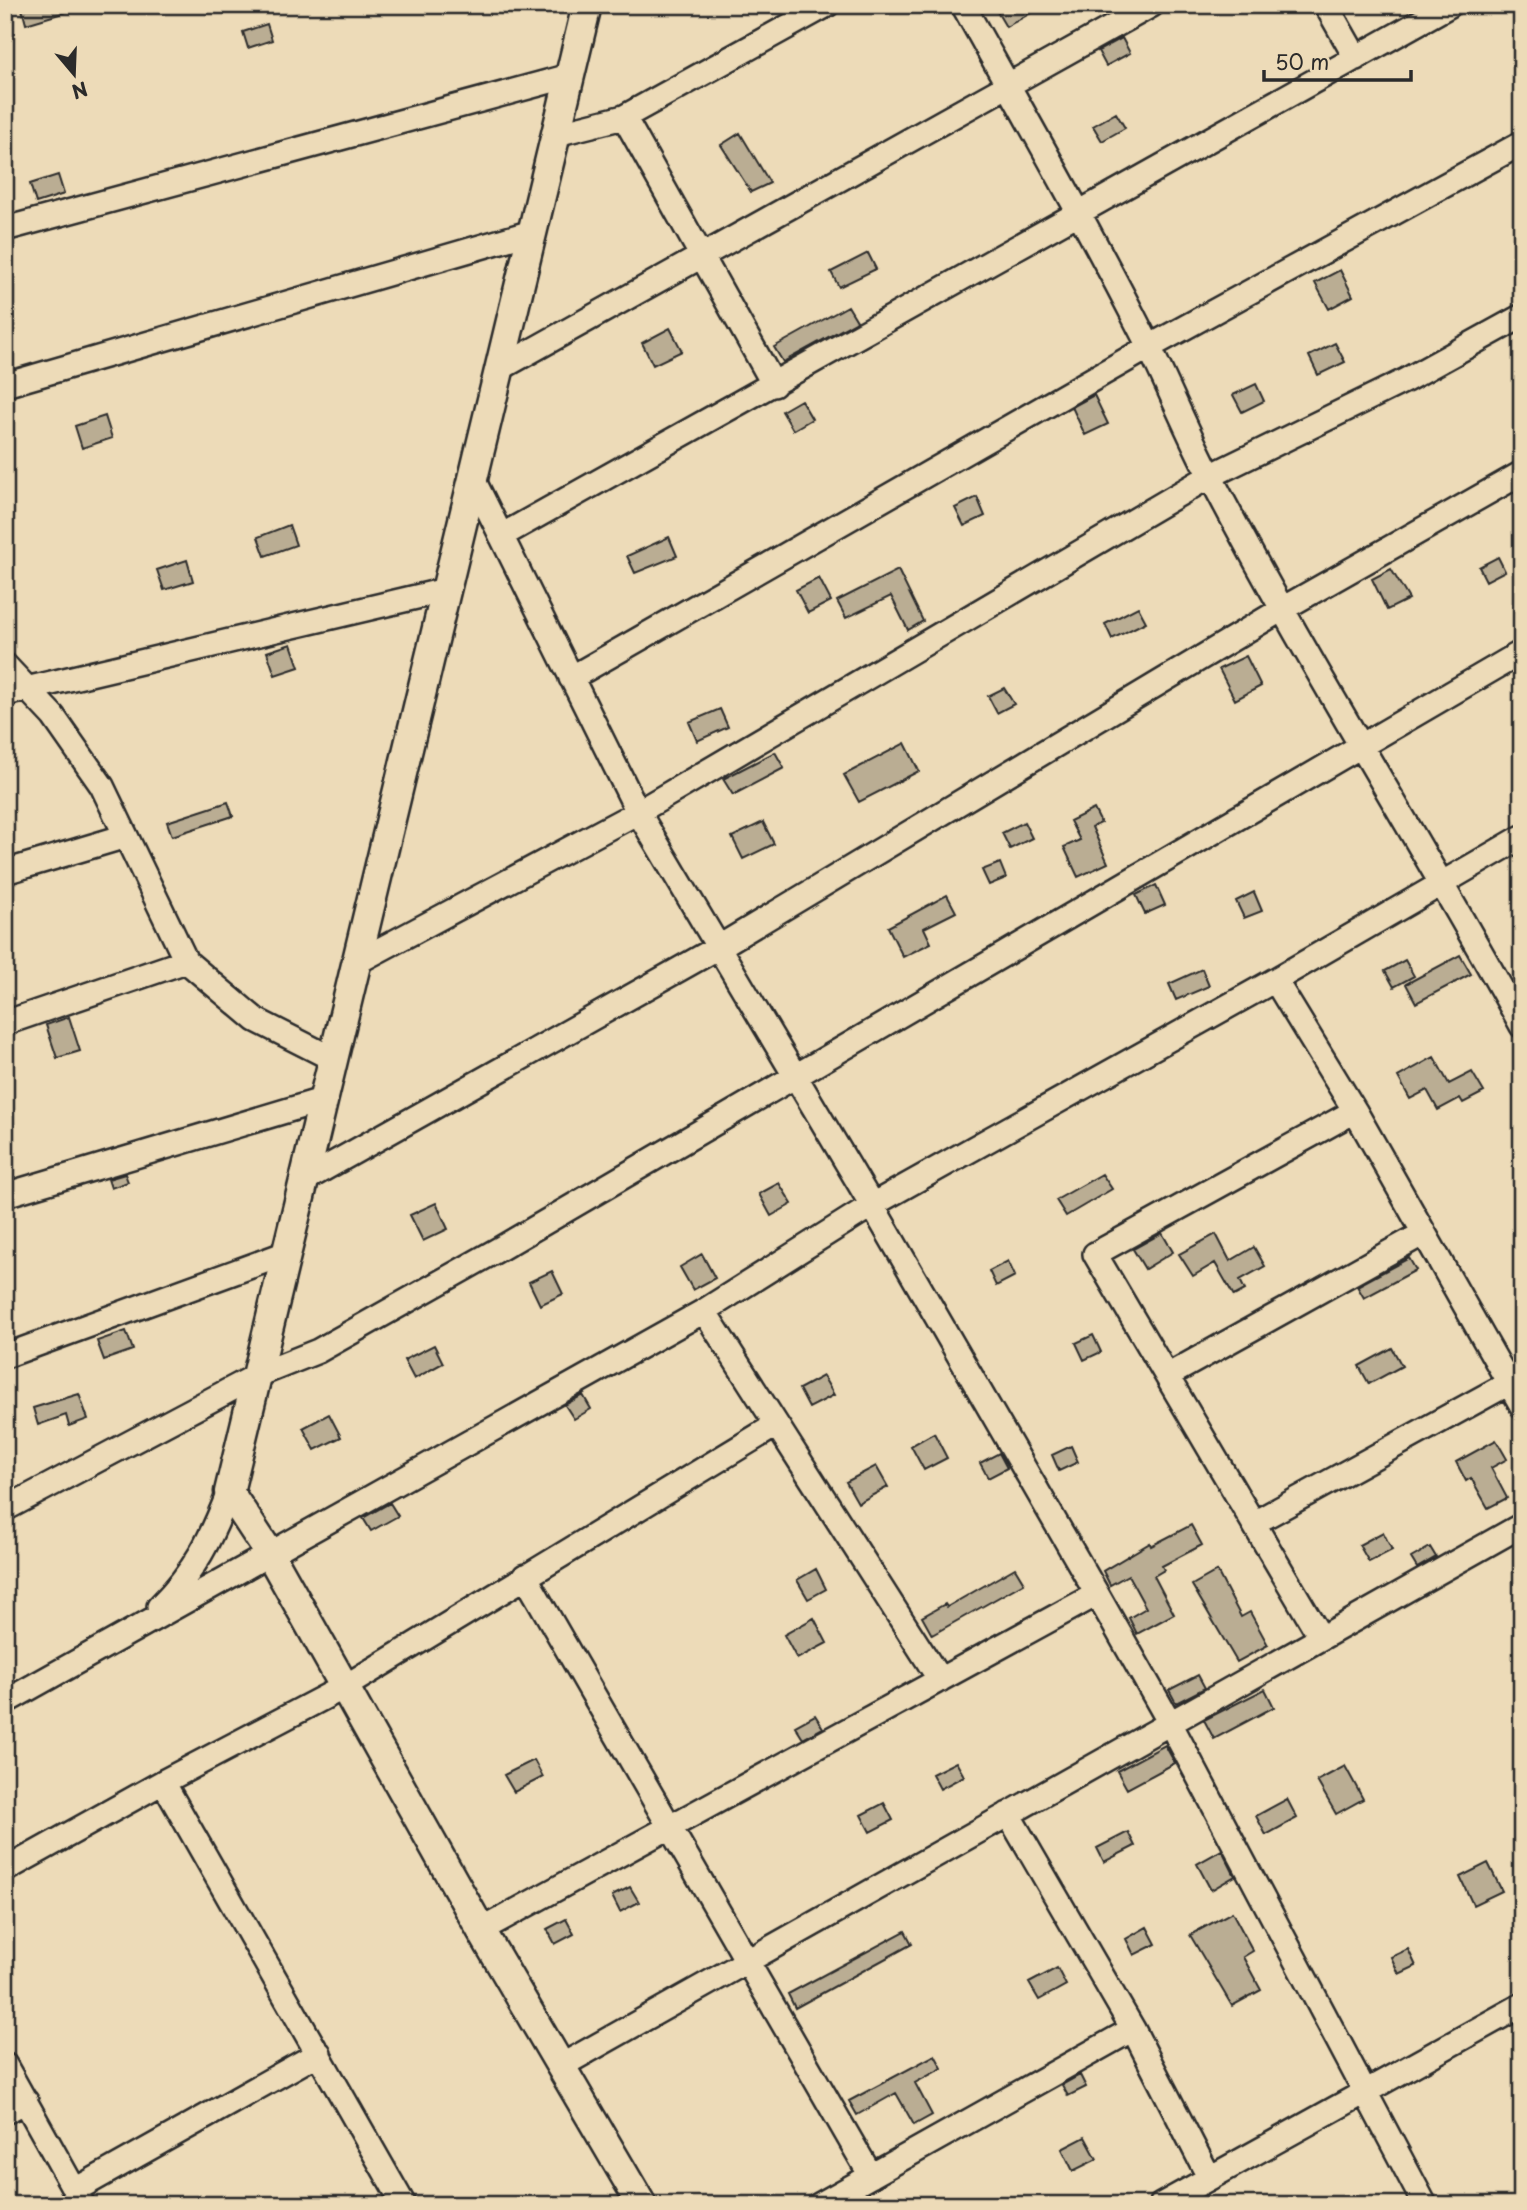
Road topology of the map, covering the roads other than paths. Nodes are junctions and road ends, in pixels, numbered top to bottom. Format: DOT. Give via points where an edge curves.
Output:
graph roads {
  1 [pos="587,5"];
  2 [pos="827,5"];
  3 [pos="963,5"];
  4 [pos="1152,5"];
  5 [pos="1326,5"];
  6 [pos="1450,5"];
  7 [pos="1356,58"];
  8 [pos="569,76"];
  9 [pos="1009,86"];
  10 [pos="624,117"];
  11 [pos="555,134"];
  12 [pos="1522,143"];
  13 [pos="1081,214"];
  14 [pos="5,229"];
  15 [pos="532,232"];
  16 [pos="703,258"];
  17 [pos="1522,316"];
  18 [pos="1149,347"];
  19 [pos="499,369"];
  20 [pos="5,385"];
  21 [pos="774,385"];
  22 [pos="1522,473"];
  23 [pos="1210,476"];
  24 [pos="473,479"];
  25 [pos="501,536"];
  26 [pos="446,590"];
  27 [pos="1284,607"];
  28 [pos="1522,652"];
  29 [pos="5,665"];
  30 [pos="571,678"];
  31 [pos="15,690"];
  32 [pos="1360,745"];
  33 [pos="638,812"];
  34 [pos="126,836"];
  35 [pos="1522,836"];
  36 [pos="5,872"];
  37 [pos="1444,883"];
  38 [pos="719,947"];
  39 [pos="186,961"];
  40 [pos="357,962"];
  41 [pos="1275,981"];
  42 [pos="5,1023"];
  43 [pos="1522,1026"];
  44 [pos="333,1059"];
  45 [pos="795,1079"];
  46 [pos="322,1100"];
  47 [pos="1355,1111"];
  48 [pos="306,1179"];
  49 [pos="5,1195"];
  50 [pos="872,1205"];
  51 [pos="1424,1233"];
  52 [pos="284,1254"];
  53 [pos="704,1311"];
  54 [pos="5,1356"];
  55 [pos="258,1375"];
  56 [pos="1167,1376"];
  57 [pos="1515,1380"];
  58 [pos="1522,1406"];
  59 [pos="776,1425"];
  60 [pos="229,1492"];
  61 [pos="5,1509"];
  62 [pos="1254,1523"];
  63 [pos="1522,1525"];
  64 [pos="270,1554"];
  65 [pos="524,1576"];
  66 [pos="1097,1594"];
  67 [pos="136,1629"];
  68 [pos="1321,1639"];
  69 [pos="940,1680"];
  70 [pos="346,1686"];
  71 [pos="5,1702"];
  72 [pos="1170,1723"];
  73 [pos="163,1782"];
  74 [pos="1008,1814"];
  75 [pos="669,1826"];
  76 [pos="5,1870"];
  77 [pos="481,1930"];
  78 [pos="747,1962"];
  79 [pos="1522,2005"];
  80 [pos="1133,2029"];
  81 [pos="319,2053"];
  82 [pos="5,2065"];
  83 [pos="561,2066"];
  84 [pos="1363,2091"];
  85 [pos="15,2096"];
  86 [pos="5,2112"];
  87 [pos="871,2176"];
  88 [pos="1209,2177"];
  89 [pos="79,2197"];
  90 [pos="404,2205"];
  91 [pos="642,2205"];
  92 [pos="819,2205"];
  93 [pos="1161,2205"];
  94 [pos="1424,2205"];
  1 -- 8 [label="street"];
  2 -- 10 [label="street"];
  3 -- 9 [label="street"];
  4 -- 9 [label="street"];
  5 -- 7 [label="street"];
  6 -- 7 [label="street"];
  7 -- 13 [label="street"];
  8 -- 11 [label="street"];
  8 -- 14 [label="street"];
  9 -- 13 [label="street"];
  9 -- 16 [label="street"];
  10 -- 11 [label="street"];
  10 -- 16 [label="street"];
  11 -- 15 [label="street"];
  12 -- 18 [label="street"];
  13 -- 18 [label="street"];
  13 -- 21 [label="street"];
  15 -- 19 [label="street"];
  15 -- 20 [label="street"];
  16 -- 19 [label="street"];
  16 -- 21 [label="street"];
  17 -- 23 [label="street" via="1406,380"];
  18 -- 23 [label="street"];
  18 -- 30 [label="street"];
  19 -- 24 [label="street"];
  21 -- 25 [label="street"];
  22 -- 27 [label="street"];
  23 -- 27 [label="street"];
  23 -- 33 [label="street"];
  24 -- 25 [label="street"];
  24 -- 26 [label="street"];
  25 -- 30 [label="street"];
  26 -- 31 [label="street"];
  26 -- 40 [label="street"];
  27 -- 32 [label="street"];
  27 -- 38 [label="street"];
  28 -- 32 [label="street"];
  29 -- 31 [label="street"];
  30 -- 33 [label="street"];
  31 -- 34 [label="street" via="53,716 102,786"];
  32 -- 37 [label="street"];
  32 -- 45 [label="street"];
  33 -- 38 [label="street"];
  33 -- 40 [label="street"];
  34 -- 36 [label="street"];
  34 -- 39 [label="street"];
  35 -- 37 [label="street"];
  37 -- 41 [label="street"];
  37 -- 43 [label="street"];
  38 -- 45 [label="street"];
  38 -- 48 [label="street"];
  39 -- 42 [label="street"];
  39 -- 44 [label="street" via="256,1020"];
  40 -- 44 [label="street"];
  41 -- 47 [label="street"];
  41 -- 50 [label="street"];
  44 -- 46 [label="street"];
  45 -- 50 [label="street"];
  45 -- 55 [label="street" via="318,1351"];
  46 -- 48 [label="street"];
  46 -- 49 [label="street"];
  47 -- 51 [label="street"];
  47 -- 56 [label="street" via="1095,1254"];
  48 -- 52 [label="street"];
  50 -- 53 [label="street"];
  50 -- 66 [label="street"];
  51 -- 56 [label="street"];
  51 -- 57 [label="street"];
  52 -- 54 [label="street"];
  52 -- 55 [label="street"];
  53 -- 59 [label="street"];
  53 -- 64 [label="street"];
  55 -- 60 [label="street"];
  55 -- 61 [label="street"];
  56 -- 62 [label="street"];
  57 -- 58 [label="street"];
  57 -- 62 [label="street"];
  59 -- 65 [label="street"];
  59 -- 69 [label="street"];
  60 -- 64 [label="street"];
  60 -- 67 [label="street" via="209,1544 180,1585"];
  62 -- 68 [label="street"];
  63 -- 68 [label="street"];
  64 -- 67 [label="street"];
  64 -- 70 [label="street"];
  65 -- 70 [label="street"];
  65 -- 75 [label="street"];
  66 -- 69 [label="street"];
  66 -- 72 [label="street"];
  67 -- 71 [label="street"];
  68 -- 72 [label="street"];
  69 -- 75 [label="street"];
  70 -- 73 [label="street"];
  70 -- 77 [label="street"];
  72 -- 74 [label="street"];
  72 -- 84 [label="street"];
  73 -- 76 [label="street"];
  73 -- 81 [label="street"];
  74 -- 78 [label="street"];
  74 -- 80 [label="street"];
  75 -- 77 [label="street"];
  75 -- 78 [label="street"];
  77 -- 83 [label="street"];
  78 -- 83 [label="street"];
  78 -- 87 [label="street"];
  79 -- 84 [label="street"];
  80 -- 87 [label="street"];
  80 -- 88 [label="street"];
  81 -- 89 [label="street"];
  81 -- 90 [label="street"];
  82 -- 85 [label="street"];
  83 -- 91 [label="street"];
  84 -- 88 [label="street"];
  84 -- 94 [label="street"];
  85 -- 86 [label="street"];
  85 -- 89 [label="street"];
  87 -- 92 [label="street"];
  88 -- 93 [label="street"];
}
